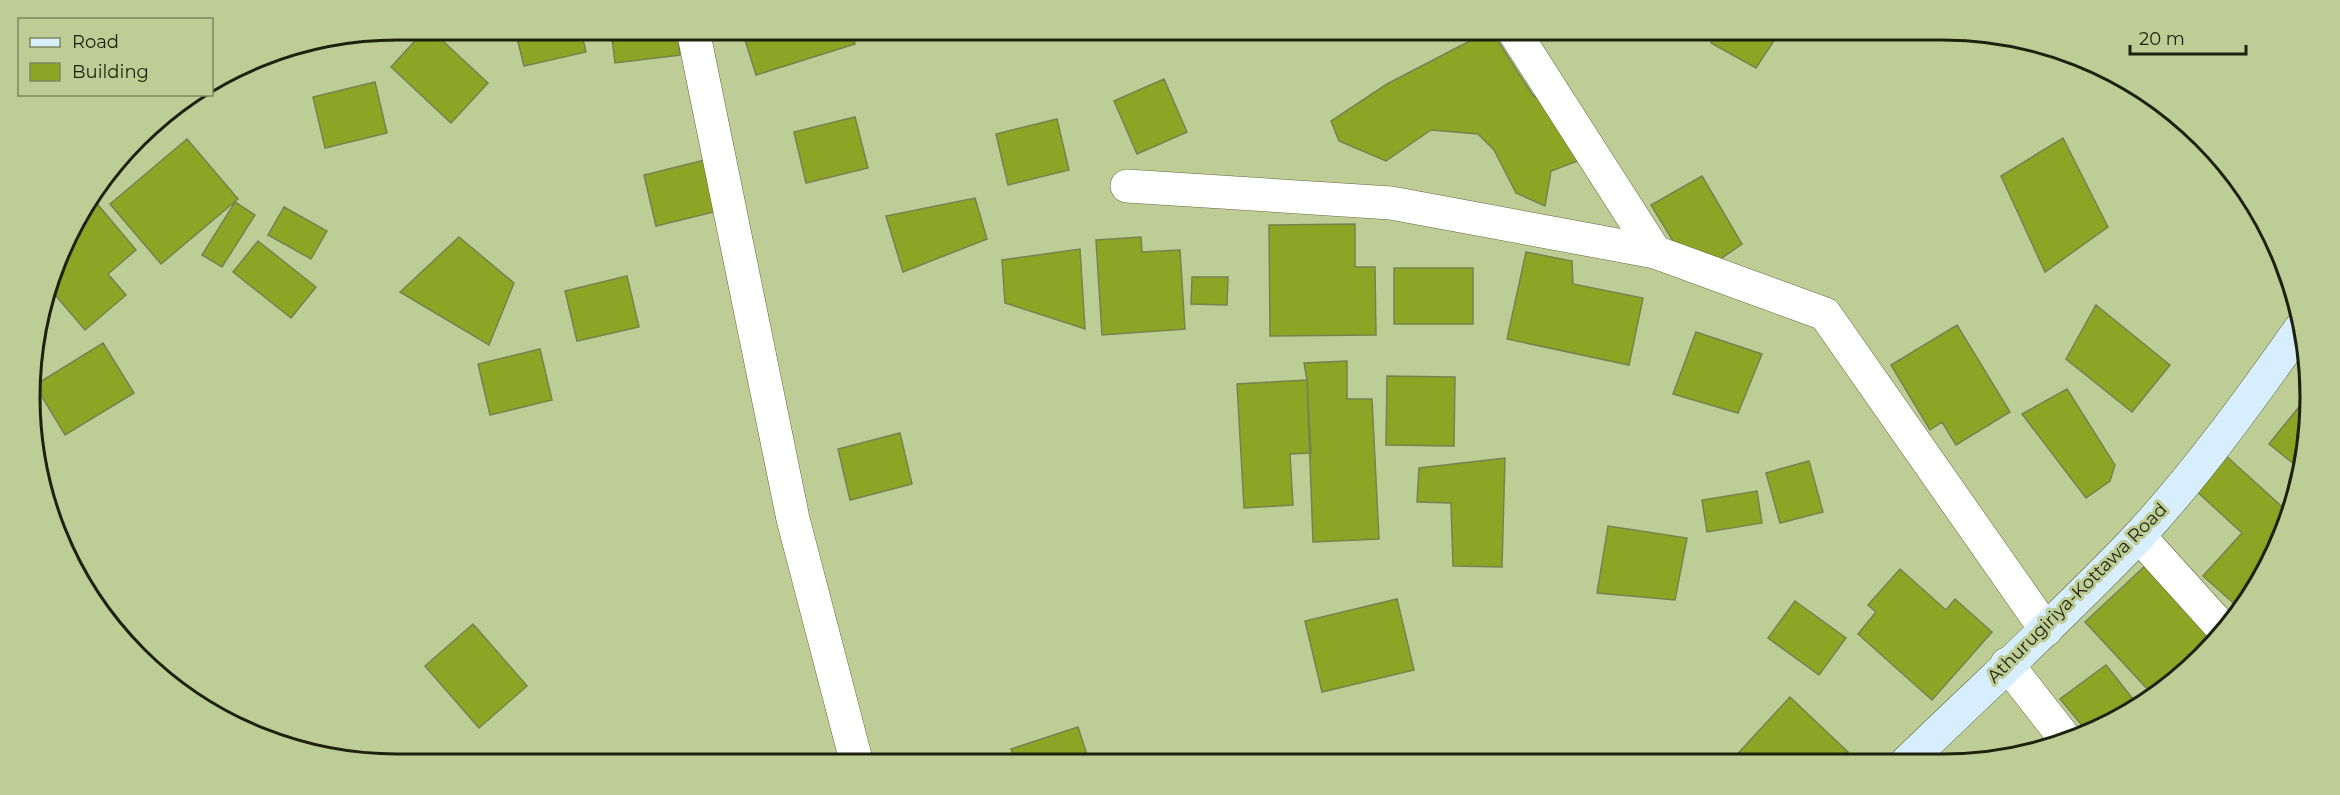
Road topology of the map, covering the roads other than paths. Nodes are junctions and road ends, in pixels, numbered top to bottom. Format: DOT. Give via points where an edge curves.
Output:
graph roads {
  1 [pos="695,40"];
  2 [pos="1519,40"];
  3 [pos="1128,186"];
  4 [pos="1655,252"];
  5 [pos="2294,337"];
  6 [pos="2139,536"];
  7 [pos="2218,624"];
  8 [pos="2046,630"];
  9 [pos="2007,664"];
  10 [pos="2062,734"];
  11 [pos="854,754"];
  12 [pos="1915,754"];
  1 -- 11 [label="street" via="792,519"];
  2 -- 4 [label="street"];
  3 -- 4 [label="street" via="1391,203"];
  4 -- 8 [label="street" via="1825,314"];
  5 -- 6 [label="main road, Athurugiriya-Kottawa Road" via="2223,438"];
  6 -- 7 [label="street"];
  6 -- 8 [label="main road, Athurugiriya-Kottawa Road"];
  8 -- 9 [label="main road, Athurugiriya-Kottawa Road"];
  9 -- 10 [label="street"];
  9 -- 12 [label="main road, Athurugiriya-Kottawa Road"];
}
